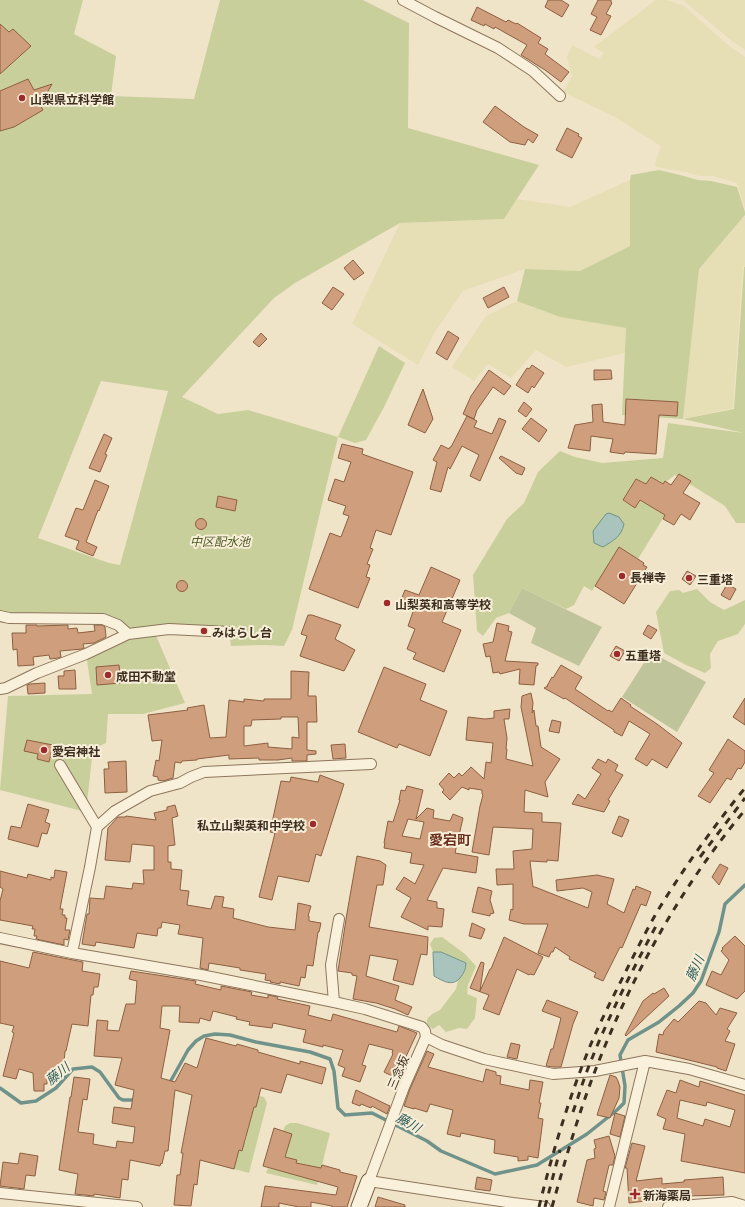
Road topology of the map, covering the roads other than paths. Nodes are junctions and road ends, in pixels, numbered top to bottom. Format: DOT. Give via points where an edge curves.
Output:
graph roads {
  1 [pos="404,0"];
  2 [pos="560,96"];
  3 [pos="0,616"];
  4 [pos="229,632"];
  5 [pos="128,634"];
  6 [pos="0,689"];
  7 [pos="371,764"];
  8 [pos="60,765"];
  9 [pos="97,827"];
  10 [pos="339,919"];
  11 [pos="0,938"];
  12 [pos="72,953"];
  13 [pos="334,1002"];
  14 [pos="426,1037"];
  15 [pos="645,1061"];
  16 [pos="745,1085"];
  17 [pos="369,1181"];
  18 [pos="0,1193"];
  19 [pos="745,1206"];
  20 [pos="137,1207"];
  21 [pos="359,1207"];
  22 [pos="545,1207"];
  23 [pos="609,1207"];
  24 [pos="668,1207"];
  1 -- 2 [label="street" via="498,48 533,71"];
  3 -- 5 [label="street" via="102,619 118,625"];
  4 -- 5 [label="street" via="169,629"];
  5 -- 6 [label="street"];
  7 -- 9 [label="street" via="204,772 180,783 150,791 116,811"];
  8 -- 9 [label="street"];
  9 -- 12 [label="street"];
  10 -- 13 [label="street" via="331,965"];
  11 -- 12 [label="street"];
  12 -- 13 [label="street" via="201,975"];
  13 -- 14 [label="street" via="422,1027"];
  14 -- 15 [label="street" via="442,1046 484,1059 553,1074 594,1071"];
  14 -- 17 [label="street, 三念坂" via="404,1087"];
  15 -- 16 [label="street" via="689,1069"];
  15 -- 23 [label="street"];
  17 -- 21 [label="street"];
  17 -- 22 [label="street"];
  18 -- 20 [label="street"];
  19 -- 24 [label="street" via="732,1202"];
}
